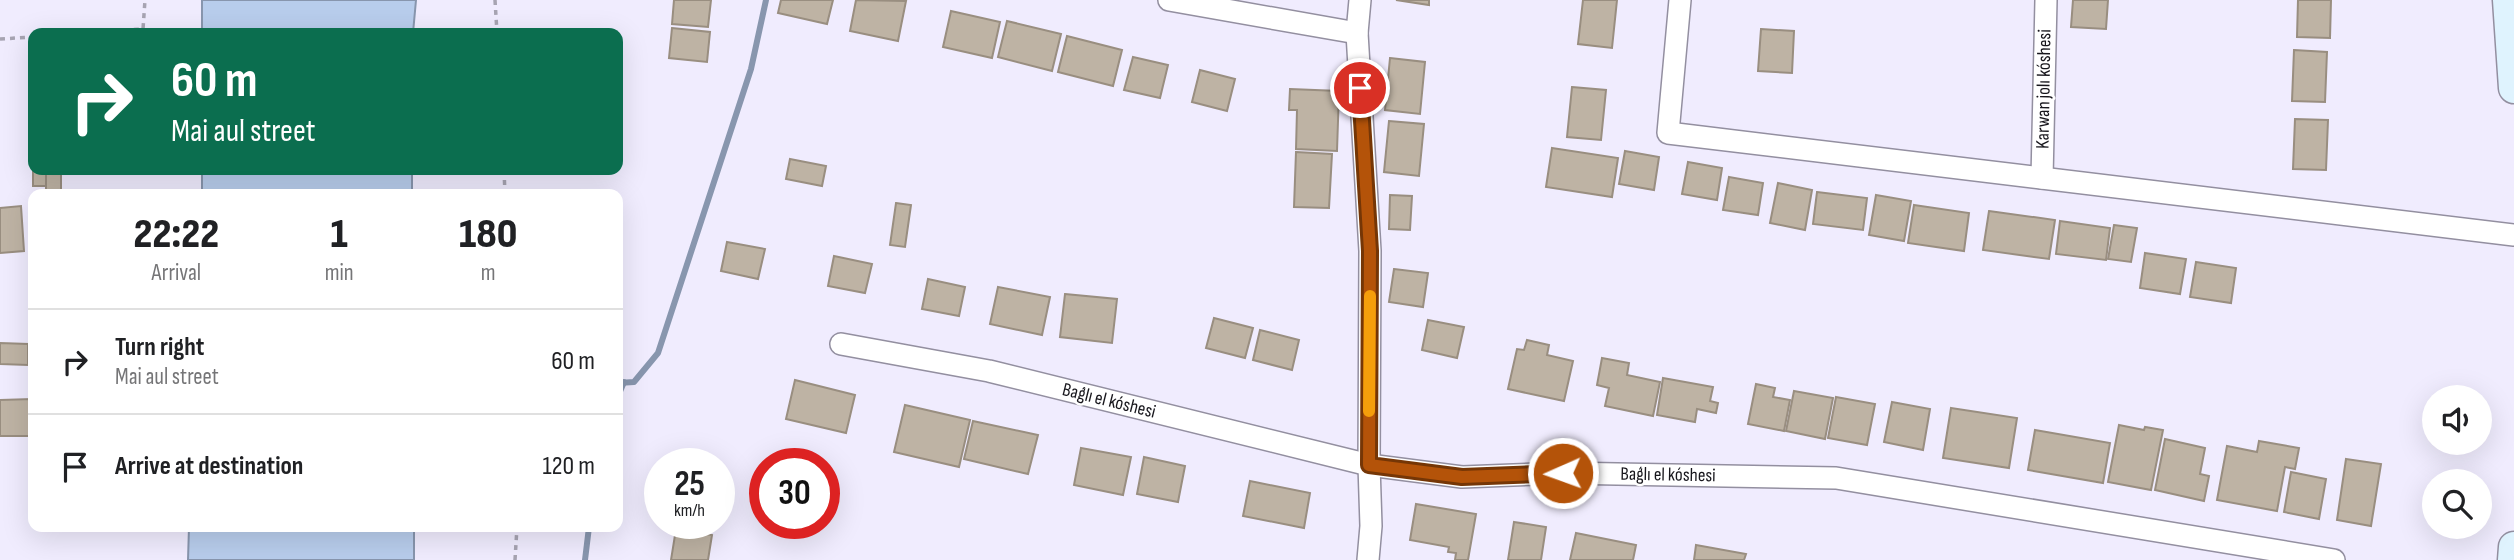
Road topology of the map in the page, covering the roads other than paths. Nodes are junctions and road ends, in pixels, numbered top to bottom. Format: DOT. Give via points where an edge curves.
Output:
graph roads {
  1 [pos="1169,0"];
  2 [pos="1360,0"];
  3 [pos="1680,0"];
  4 [pos="2046,0"];
  5 [pos="2508,0"];
  6 [pos="1357,33"];
  7 [pos="2514,88"];
  8 [pos="2042,178"];
  9 [pos="2514,234"];
  10 [pos="841,344"];
  11 [pos="1369,465"];
  12 [pos="2514,547"];
  13 [pos="1368,560"];
  14 [pos="2334,560"];
  15 [pos="2513,560"];
  1 -- 6 [label="street"];
  2 -- 6 [label="street"];
  3 -- 8 [label="street" via="1668,133"];
  4 -- 8 [label="street, Karwan jolı kóshesi"];
  5 -- 7 [label="main road"];
  6 -- 11 [label="street" via="1370,251"];
  8 -- 9 [label="street"];
  10 -- 11 [label="street, Baǵlı el kóshesi" via="989,371"];
  11 -- 13 [label="street"];
  11 -- 14 [label="street, Baǵlı el kóshesi" via="1462,477 1563,473 1836,478"];
  12 -- 15 [label="main road"];
}
